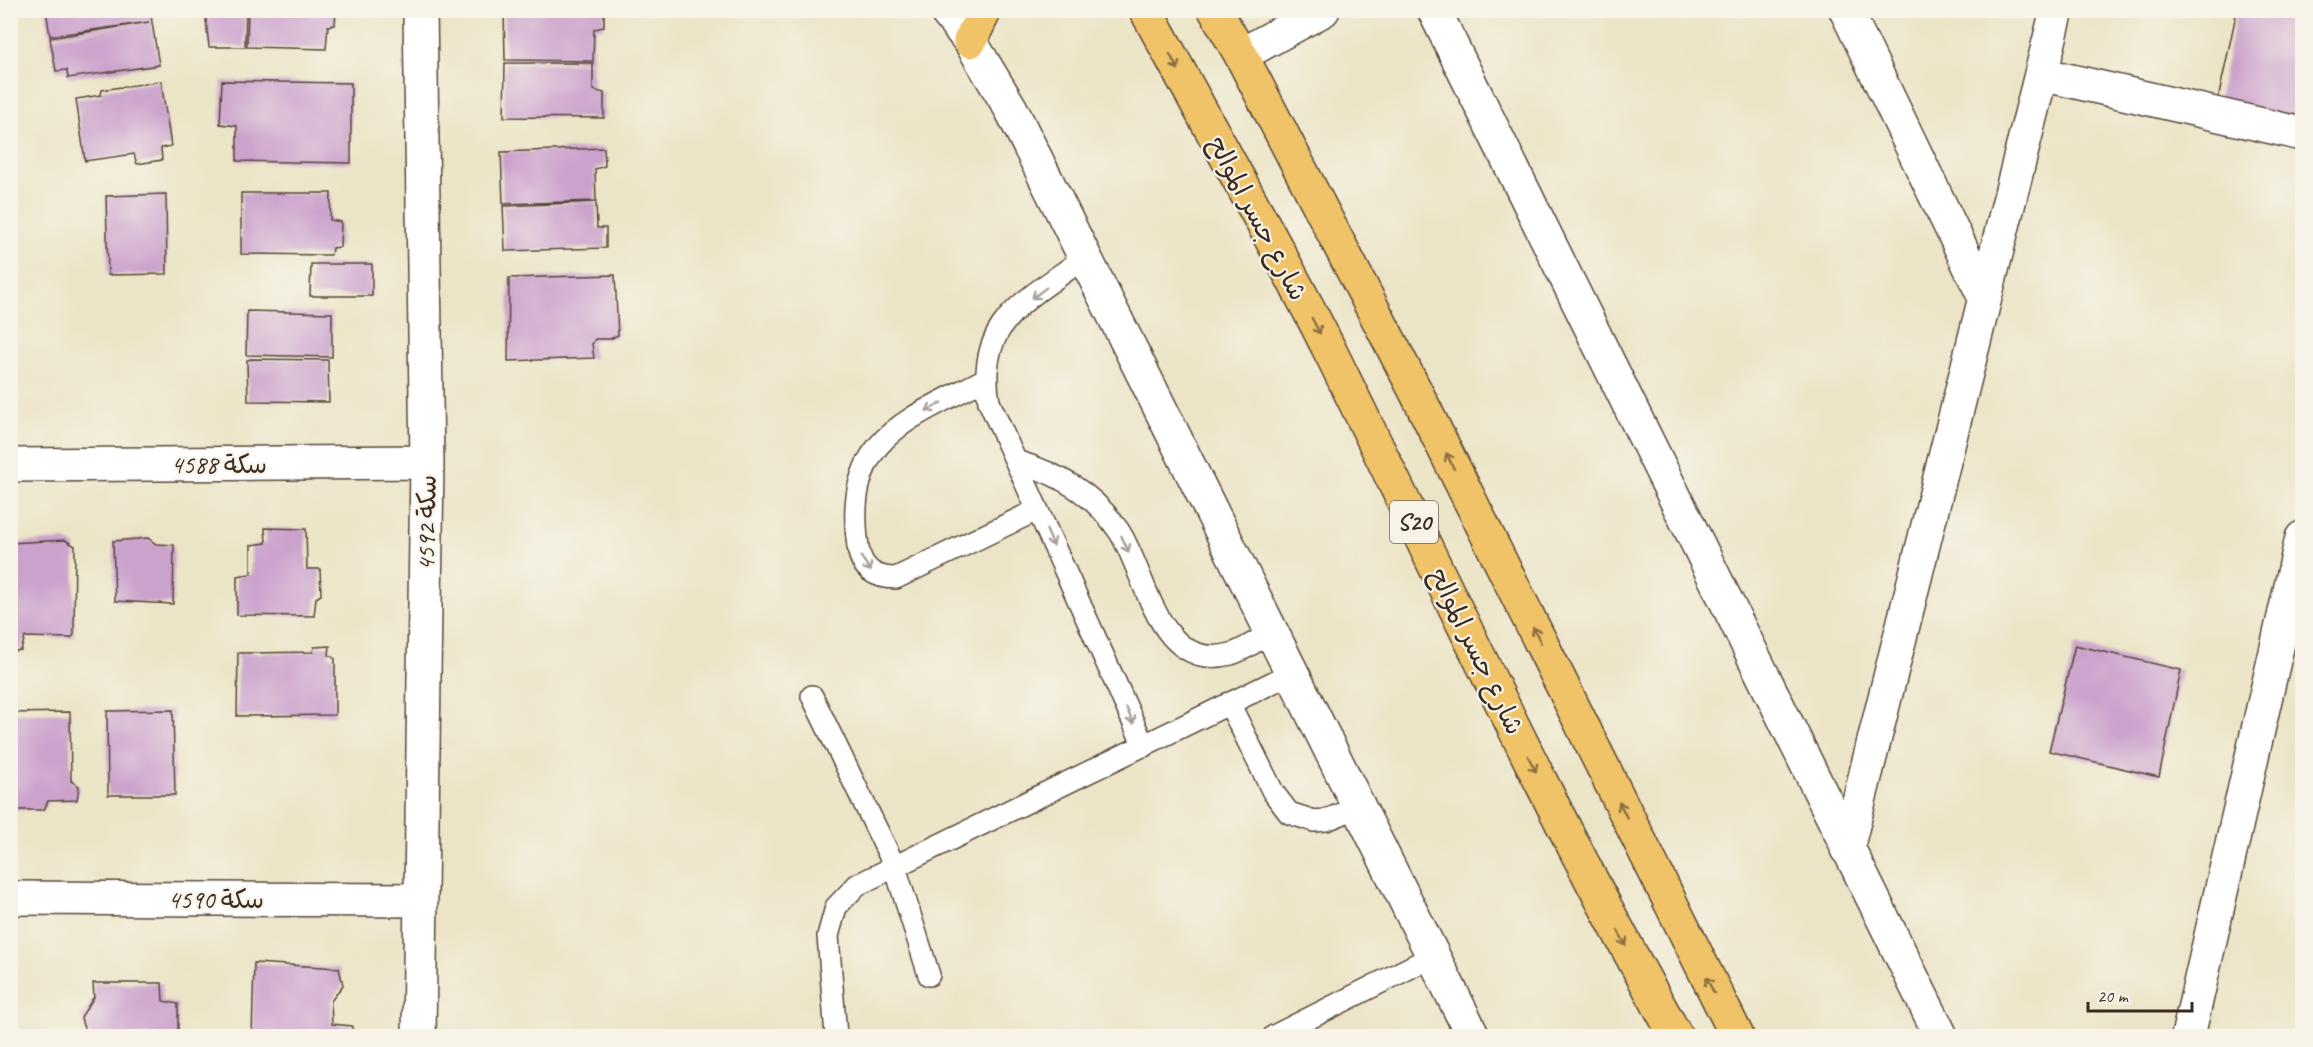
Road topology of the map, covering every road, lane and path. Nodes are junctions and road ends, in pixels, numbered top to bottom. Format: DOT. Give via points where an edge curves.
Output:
graph roads {
  1 [pos="420,10"];
  2 [pos="945,10"];
  3 [pos="985,10"];
  4 [pos="1146,10"];
  5 [pos="1215,10"];
  6 [pos="1323,10"];
  7 [pos="1434,10"];
  8 [pos="1846,10"];
  9 [pos="2056,10"];
  10 [pos="970,41"];
  11 [pos="1241,55"];
  12 [pos="2041,74"];
  13 [pos="2302,134"];
  14 [pos="1085,257"];
  15 [pos="1985,298"];
  16 [pos="985,379"];
  17 [pos="1016,461"];
  18 [pos="426,462"];
  19 [pos="10,465"];
  20 [pos="1037,510"];
  21 [pos="2302,538"];
  22 [pos="1271,632"];
  23 [pos="1292,673"];
  24 [pos="812,696"];
  25 [pos="1229,703"];
  26 [pos="1143,746"];
  27 [pos="1359,807"];
  28 [pos="1847,849"];
  29 [pos="895,867"];
  30 [pos="10,898"];
  31 [pos="421,900"];
  32 [pos="1433,956"];
  33 [pos="929,975"];
  34 [pos="419,1036"];
  35 [pos="836,1036"];
  36 [pos="1274,1036"];
  37 [pos="1473,1036"];
  38 [pos="1676,1036"];
  39 [pos="1737,1036"];
  40 [pos="1941,1036"];
  41 [pos="2188,1036"];
  1 -- 18 [label="street, سكة 4592"];
  2 -- 10 [label="street"];
  3 -- 10 [label="main road"];
  4 -- 38 [label="main road, شارع جسر الموالح / S20, one-way" via="1329,349 1590,878"];
  5 -- 11 [label="main road, S20"];
  6 -- 11 [label="street"];
  7 -- 28 [label="street"];
  8 -- 15 [label="street"];
  9 -- 12 [label="street"];
  10 -- 14 [label="street" via="1011,109"];
  39 -- 11 [label="main road, S20, one-way" via="1416,392"];
  12 -- 13 [label="street"];
  12 -- 15 [label="street"];
  14 -- 16 [label="lane, one-way" via="1010,315 987,355"];
  14 -- 22 [label="street"];
  15 -- 28 [label="street"];
  16 -- 17 [label="lane" via="989,402"];
  16 -- 20 [label="lane, one-way" via="904,422 878,444 861,474 857,491 859,554 873,574 896,578"];
  17 -- 20 [label="lane"];
  17 -- 22 [label="lane, one-way" via="1047,470 1076,485 1100,507 1120,533 1167,632 1179,644 1195,652 1231,654"];
  18 -- 19 [label="street, سكة 4588"];
  18 -- 31 [label="street, سكة 4592"];
  20 -- 26 [label="lane, one-way"];
  21 -- 41 [label="street"];
  22 -- 23 [label="street"];
  23 -- 25 [label="lane"];
  23 -- 27 [label="street"];
  24 -- 29 [label="lane"];
  25 -- 26 [label="lane"];
  25 -- 27 [label="lane" via="1273,792 1289,813 1314,821 1326,820"];
  26 -- 29 [label="lane"];
  27 -- 32 [label="street"];
  28 -- 40 [label="street"];
  29 -- 33 [label="lane"];
  29 -- 35 [label="lane" via="857,885 836,907 830,921"];
  30 -- 31 [label="street, سكة 4590"];
  31 -- 34 [label="street, سكة 4592"];
  32 -- 36 [label="lane"];
  32 -- 37 [label="street"];
}
